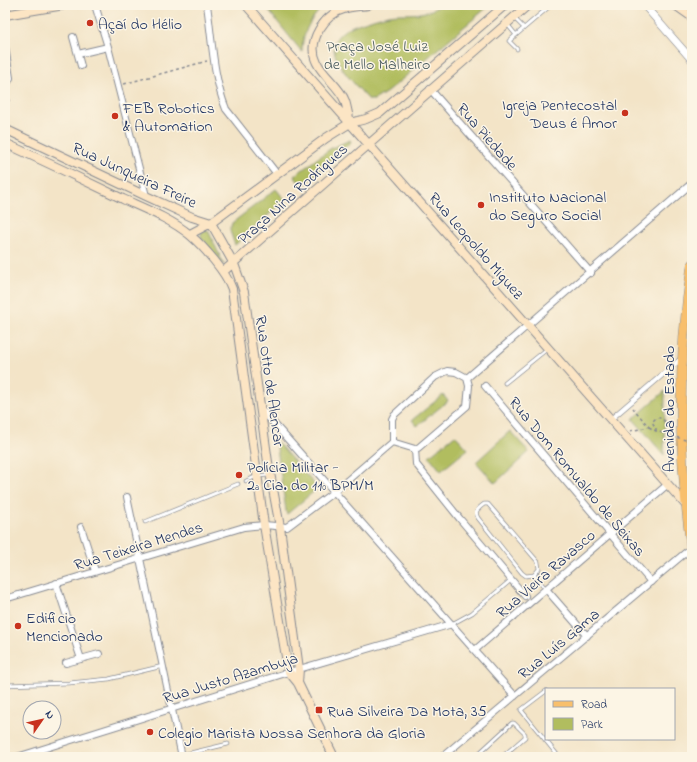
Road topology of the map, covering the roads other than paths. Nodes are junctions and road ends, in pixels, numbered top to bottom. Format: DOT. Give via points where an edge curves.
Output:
graph roads {
  1 [pos="64,5"];
  2 [pos="95,5"];
  3 [pos="207,5"];
  4 [pos="246,5"];
  5 [pos="368,5"];
  6 [pos="505,5"];
  7 [pos="528,5"];
  8 [pos="550,5"];
  9 [pos="644,5"];
  10 [pos="675,5"];
  11 [pos="348,7"];
  12 [pos="254,8"];
  13 [pos="5,15"];
  14 [pos="514,17"];
  15 [pos="692,17"];
  16 [pos="506,24"];
  17 [pos="524,28"];
  18 [pos="516,35"];
  19 [pos="74,37"];
  20 [pos="5,47"];
  21 [pos="108,47"];
  22 [pos="517,49"];
  23 [pos="684,50"];
  24 [pos="78,54"];
  25 [pos="692,54"];
  26 [pos="692,60"];
  27 [pos="316,62"];
  28 [pos="82,66"];
  29 [pos="305,71"];
  30 [pos="5,87"];
  31 [pos="430,90"];
  32 [pos="350,122"];
  33 [pos="5,128"];
  34 [pos="369,143"];
  35 [pos="8,144"];
  36 [pos="5,163"];
  37 [pos="277,174"];
  38 [pos="692,183"];
  39 [pos="146,196"];
  40 [pos="210,223"];
  41 [pos="190,234"];
  42 [pos="234,264"];
  43 [pos="692,264"];
  44 [pos="224,271"];
  45 [pos="591,273"];
  46 [pos="528,325"];
  47 [pos="548,348"];
  48 [pos="682,358"];
  49 [pos="467,378"];
  50 [pos="505,383"];
  51 [pos="485,386"];
  52 [pos="261,409"];
  53 [pos="611,419"];
  54 [pos="392,442"];
  55 [pos="415,449"];
  56 [pos="270,475"];
  57 [pos="257,476"];
  58 [pos="246,481"];
  59 [pos="238,484"];
  60 [pos="668,484"];
  61 [pos="335,491"];
  62 [pos="127,497"];
  63 [pos="685,504"];
  64 [pos="146,522"];
  65 [pos="264,525"];
  66 [pos="81,527"];
  67 [pos="280,527"];
  68 [pos="610,533"];
  69 [pos="692,551"];
  70 [pos="140,558"];
  71 [pos="95,572"];
  72 [pos="534,575"];
  73 [pos="511,580"];
  74 [pos="651,582"];
  75 [pos="56,583"];
  76 [pos="546,589"];
  77 [pos="524,596"];
  78 [pos="5,599"];
  79 [pos="452,624"];
  80 [pos="587,636"];
  81 [pos="475,650"];
  82 [pos="99,654"];
  83 [pos="81,659"];
  84 [pos="66,663"];
  85 [pos="163,666"];
  86 [pos="299,669"];
  87 [pos="289,672"];
  88 [pos="298,683"];
  89 [pos="5,685"];
  90 [pos="545,692"];
  91 [pos="515,696"];
  92 [pos="172,709"];
  93 [pos="545,740"];
  94 [pos="545,740"];
  95 [pos="228,744"];
  96 [pos="182,756"];
  97 [pos="17,757"];
  98 [pos="334,757"];
  99 [pos="442,757"];
  100 [pos="475,757"];
  101 [pos="502,757"];
  102 [pos="559,757"];
  1 -- 13 [label="main road"];
  2 -- 21 [label="street"];
  3 -- 37 [label="street" via="221,97 226,109"];
  4 -- 12 [label="main road, Rua Leopoldo Miguez"];
  5 -- 11 [label="main road"];
  6 -- 32 [label="main road" via="380,113"];
  7 -- 14 [label="main road, Praça Nina Rodrigues"];
  8 -- 17 [label="lane"];
  9 -- 23 [label="street"];
  10 -- 15 [label="main road"];
  11 -- 27 [label="main road" via="330,17 317,33 314,53"];
  12 -- 29 [label="main road, Rua Leopoldo Miguez"];
  14 -- 16 [label="main road, Praça Nina Rodrigues"];
  14 -- 17 [label="lane"];
  16 -- 18 [label="lane"];
  16 -- 31 [label="main road, Praça Nina Rodrigues"];
  17 -- 18 [label="lane"];
  18 -- 22 [label="lane" via="510,41"];
  19 -- 24 [label="street"];
  20 -- 30 [label="street" via="10,78"];
  21 -- 24 [label="street"];
  21 -- 39 [label="street"];
  23 -- 25 [label="street"];
  23 -- 26 [label="street"];
  24 -- 28 [label="street"];
  27 -- 29 [label="main road"];
  27 -- 32 [label="main road" via="345,100"];
  29 -- 32 [label="main road, Rua Leopoldo Miguez"];
  31 -- 34 [label="main road, Praça Nina Rodrigues"];
  31 -- 45 [label="street, Rua Piedade"];
  32 -- 34 [label="main road, Rua Leopoldo Miguez"];
  32 -- 37 [label="main road, Praça Nina Rodrigues"];
  33 -- 39 [label="main road, Rua Junqueira Freire"];
  34 -- 42 [label="main road, Praça Nina Rodrigues"];
  34 -- 46 [label="main road, Rua Leopoldo Miguez"];
  35 -- 36 [label="lane"];
  35 -- 41 [label="main road, Rua Junqueira Freire" via="142,207"];
  37 -- 40 [label="main road, Praça Nina Rodrigues"];
  38 -- 45 [label="street"];
  39 -- 40 [label="main road, Rua Junqueira Freire"];
  40 -- 41 [label="main road, Praça Nina Rodrigues"];
  40 -- 42 [label="main road, Rua Junqueira Freire"];
  41 -- 44 [label="main road, Rua Junqueira Freire"];
  42 -- 44 [label="main road, Praça Nina Rodrigues"];
  42 -- 52 [label="main road, Rua Otto de Alencar" via="244,292"];
  43 -- 48 [label="main road, Avenida do Estado" via="685,309"];
  44 -- 57 [label="main road, Rua Otto de Alencar" via="232,289"];
  45 -- 46 [label="street"];
  46 -- 47 [label="main road, Rua Leopoldo Miguez"];
  46 -- 49 [label="street"];
  47 -- 50 [label="lane"];
  47 -- 53 [label="main road, Rua Leopoldo Miguez"];
  48 -- 53 [label="street"];
  48 -- 63 [label="main road, Avenida do Estado" via="681,450"];
  49 -- 54 [label="street" via="456,372 447,371 435,377 394,415"];
  49 -- 55 [label="street" via="469,395 465,409 422,446"];
  51 -- 68 [label="street, Rua Dom Romualdo de Seixas"];
  52 -- 56 [label="main road, Rua Otto de Alencar"];
  52 -- 61 [label="street"];
  53 -- 60 [label="main road, Rua Leopoldo Miguez"];
  54 -- 55 [label="street"];
  54 -- 61 [label="street"];
  55 -- 73 [label="street" via="416,464"];
  56 -- 57 [label="lane"];
  56 -- 67 [label="main road, Rua Otto de Alencar"];
  57 -- 58 [label="lane"];
  57 -- 65 [label="main road, Rua Otto de Alencar"];
  59 -- 64 [label="lane"];
  60 -- 63 [label="main road, Rua Leopoldo Miguez"];
  60 -- 68 [label="street, Rua Vieira Ravasco"];
  61 -- 67 [label="street" via="290,525"];
  61 -- 79 [label="street"];
  62 -- 70 [label="street"];
  63 -- 69 [label="main road, Avenida do Estado"];
  65 -- 67 [label="street, Rua Teixeira Mendes"];
  65 -- 70 [label="street, Rua Teixeira Mendes" via="244,527"];
  65 -- 87 [label="main road, Rua Otto de Alencar"];
  66 -- 71 [label="street"];
  67 -- 86 [label="main road, Rua Otto de Alencar"];
  68 -- 74 [label="street, Rua Dom Romualdo de Seixas"];
  68 -- 76 [label="street, Rua Vieira Ravasco"];
  69 -- 74 [label="street, Rua Luís Gama"];
  70 -- 71 [label="street, Rua Teixeira Mendes"];
  70 -- 85 [label="street"];
  71 -- 75 [label="street, Rua Teixeira Mendes"];
  72 -- 72 [label="lane" via="526,576 522,573 478,518 477,510 484,504 488,504 538,562 539,569"];
  72 -- 76 [label="lane"];
  73 -- 77 [label="street"];
  73 -- 79 [label="lane" via="472,613"];
  74 -- 80 [label="street, Rua Luís Gama"];
  75 -- 78 [label="street, Rua Teixeira Mendes"];
  75 -- 83 [label="street"];
  76 -- 80 [label="street"];
  76 -- 81 [label="street, Rua Vieira Ravasco"];
  79 -- 81 [label="street"];
  79 -- 86 [label="street, Rua Justo Azambuja"];
  80 -- 91 [label="street, Rua Luís Gama"];
  81 -- 91 [label="street"];
  82 -- 83 [label="street"];
  83 -- 84 [label="street"];
  85 -- 89 [label="lane" via="102,680"];
  85 -- 92 [label="street"];
  86 -- 87 [label="street, Rua Justo Azambuja"];
  86 -- 88 [label="main road, Rua Otto de Alencar"];
  87 -- 88 [label="main road"];
  87 -- 92 [label="street, Rua Justo Azambuja"];
  88 -- 98 [label="main road"];
  90 -- 94 [label="lane" via="521,710"];
  91 -- 99 [label="street, Rua Luís Gama"];
  92 -- 96 [label="street"];
  92 -- 97 [label="street, Rua Justo Azambuja"];
  93 -- 102 [label="lane"];
  95 -- 96 [label="lane"];
  100 -- 101 [label="lane" via="514,724 525,734 524,737"];
}
